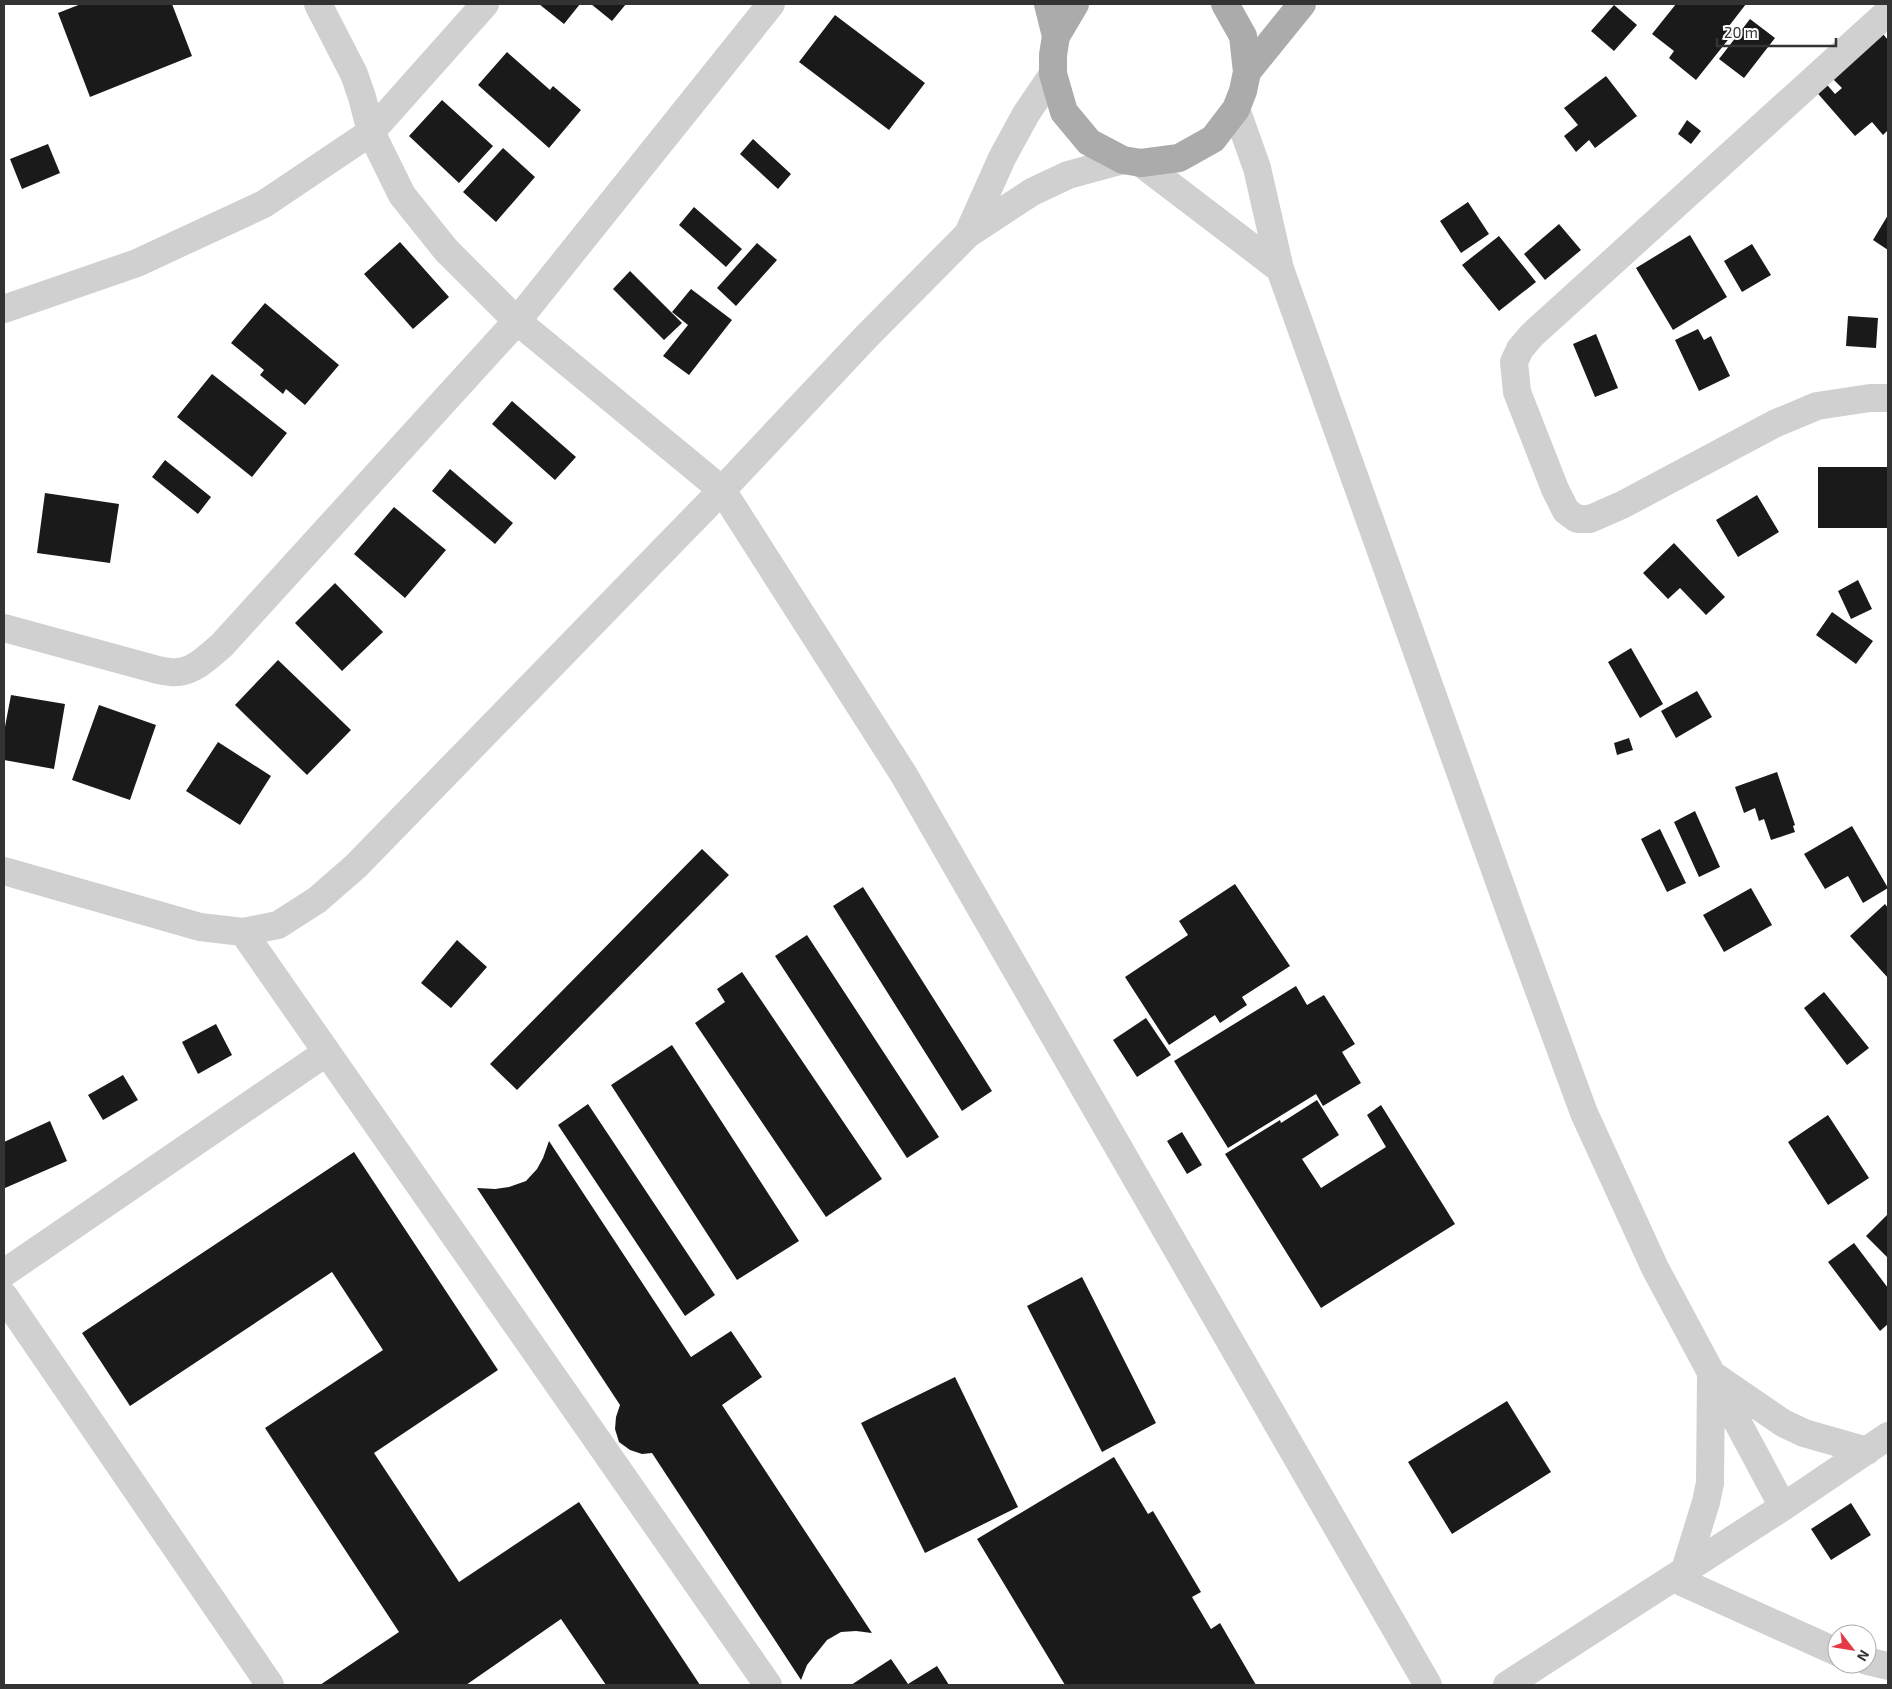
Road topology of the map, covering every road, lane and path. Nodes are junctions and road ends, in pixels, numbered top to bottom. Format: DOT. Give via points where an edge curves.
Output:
graph roads {
  1 [pos="318,4"];
  2 [pos="485,4"];
  3 [pos="771,4"];
  4 [pos="1048,4"];
  5 [pos="1075,4"];
  6 [pos="1225,4"];
  7 [pos="1302,4"];
  8 [pos="1888,12"];
  9 [pos="1056,36"];
  10 [pos="1246,72"];
  11 [pos="1052,74"];
  12 [pos="1236,109"];
  13 [pos="371,132"];
  14 [pos="1132,161"];
  15 [pos="968,234"];
  16 [pos="1280,269"];
  17 [pos="4,309"];
  18 [pos="517,321"];
  19 [pos="1888,398"];
  20 [pos="722,490"];
  21 [pos="4,628"];
  22 [pos="4,871"];
  23 [pos="243,932"];
  24 [pos="326,1052"];
  25 [pos="4,1273"];
  26 [pos="4,1296"];
  27 [pos="1711,1373"];
  28 [pos="1878,1444"];
  29 [pos="1783,1507"];
  30 [pos="1673,1578"];
  31 [pos="1827,1647"];
  32 [pos="270,1685"];
  33 [pos="768,1685"];
  34 [pos="1428,1685"];
  35 [pos="1506,1685"];
  1 -- 13 [label="street" via="354,74"];
  2 -- 13 [label="street"];
  3 -- 18 [label="street"];
  4 -- 9 [label="main road"];
  5 -- 9 [label="main road"];
  6 -- 10 [label="main road" via="1243,36"];
  7 -- 10 [label="main road"];
  8 -- 19 [label="street" via="1532,335 1520,349 1514,362 1514,373 1516,392 1555,490 1566,511 1577,518 1590,519 1774,424 1817,406"];
  9 -- 11 [label="main road"];
  10 -- 12 [label="main road" via="1244,91"];
  11 -- 14 [label="main road" via="1064,112 1089,142"];
  11 -- 15 [label="street" via="1002,158"];
  12 -- 14 [label="main road" via="1213,139 1188,154 1179,158"];
  12 -- 16 [label="street" via="1258,168"];
  13 -- 17 [label="street" via="264,204 137,263"];
  13 -- 18 [label="street" via="402,195 446,250"];
  14 -- 15 [label="street" via="1068,175 1032,192"];
  14 -- 16 [label="street"];
  15 -- 20 [label="street"];
  16 -- 27 [label="street" via="1584,1113 1654,1268"];
  18 -- 20 [label="street"];
  18 -- 21 [label="street" via="222,645 192,668 177,673 158,670"];
  20 -- 23 [label="street" via="356,866 316,900 278,925"];
  20 -- 34 [label="street" via="904,775"];
  22 -- 23 [label="street" via="200,927"];
  23 -- 24 [label="street"];
  24 -- 25 [label="street"];
  24 -- 33 [label="street"];
  26 -- 32 [label="street"];
  27 -- 28 [label="street" via="1783,1423 1804,1433"];
  27 -- 29 [label="street"];
  27 -- 30 [label="street" via="1710,1482 1706,1502"];
  28 -- 29 [label="street"];
  29 -- 30 [label="street"];
  30 -- 31 [label="street"];
  30 -- 35 [label="street"];
}
